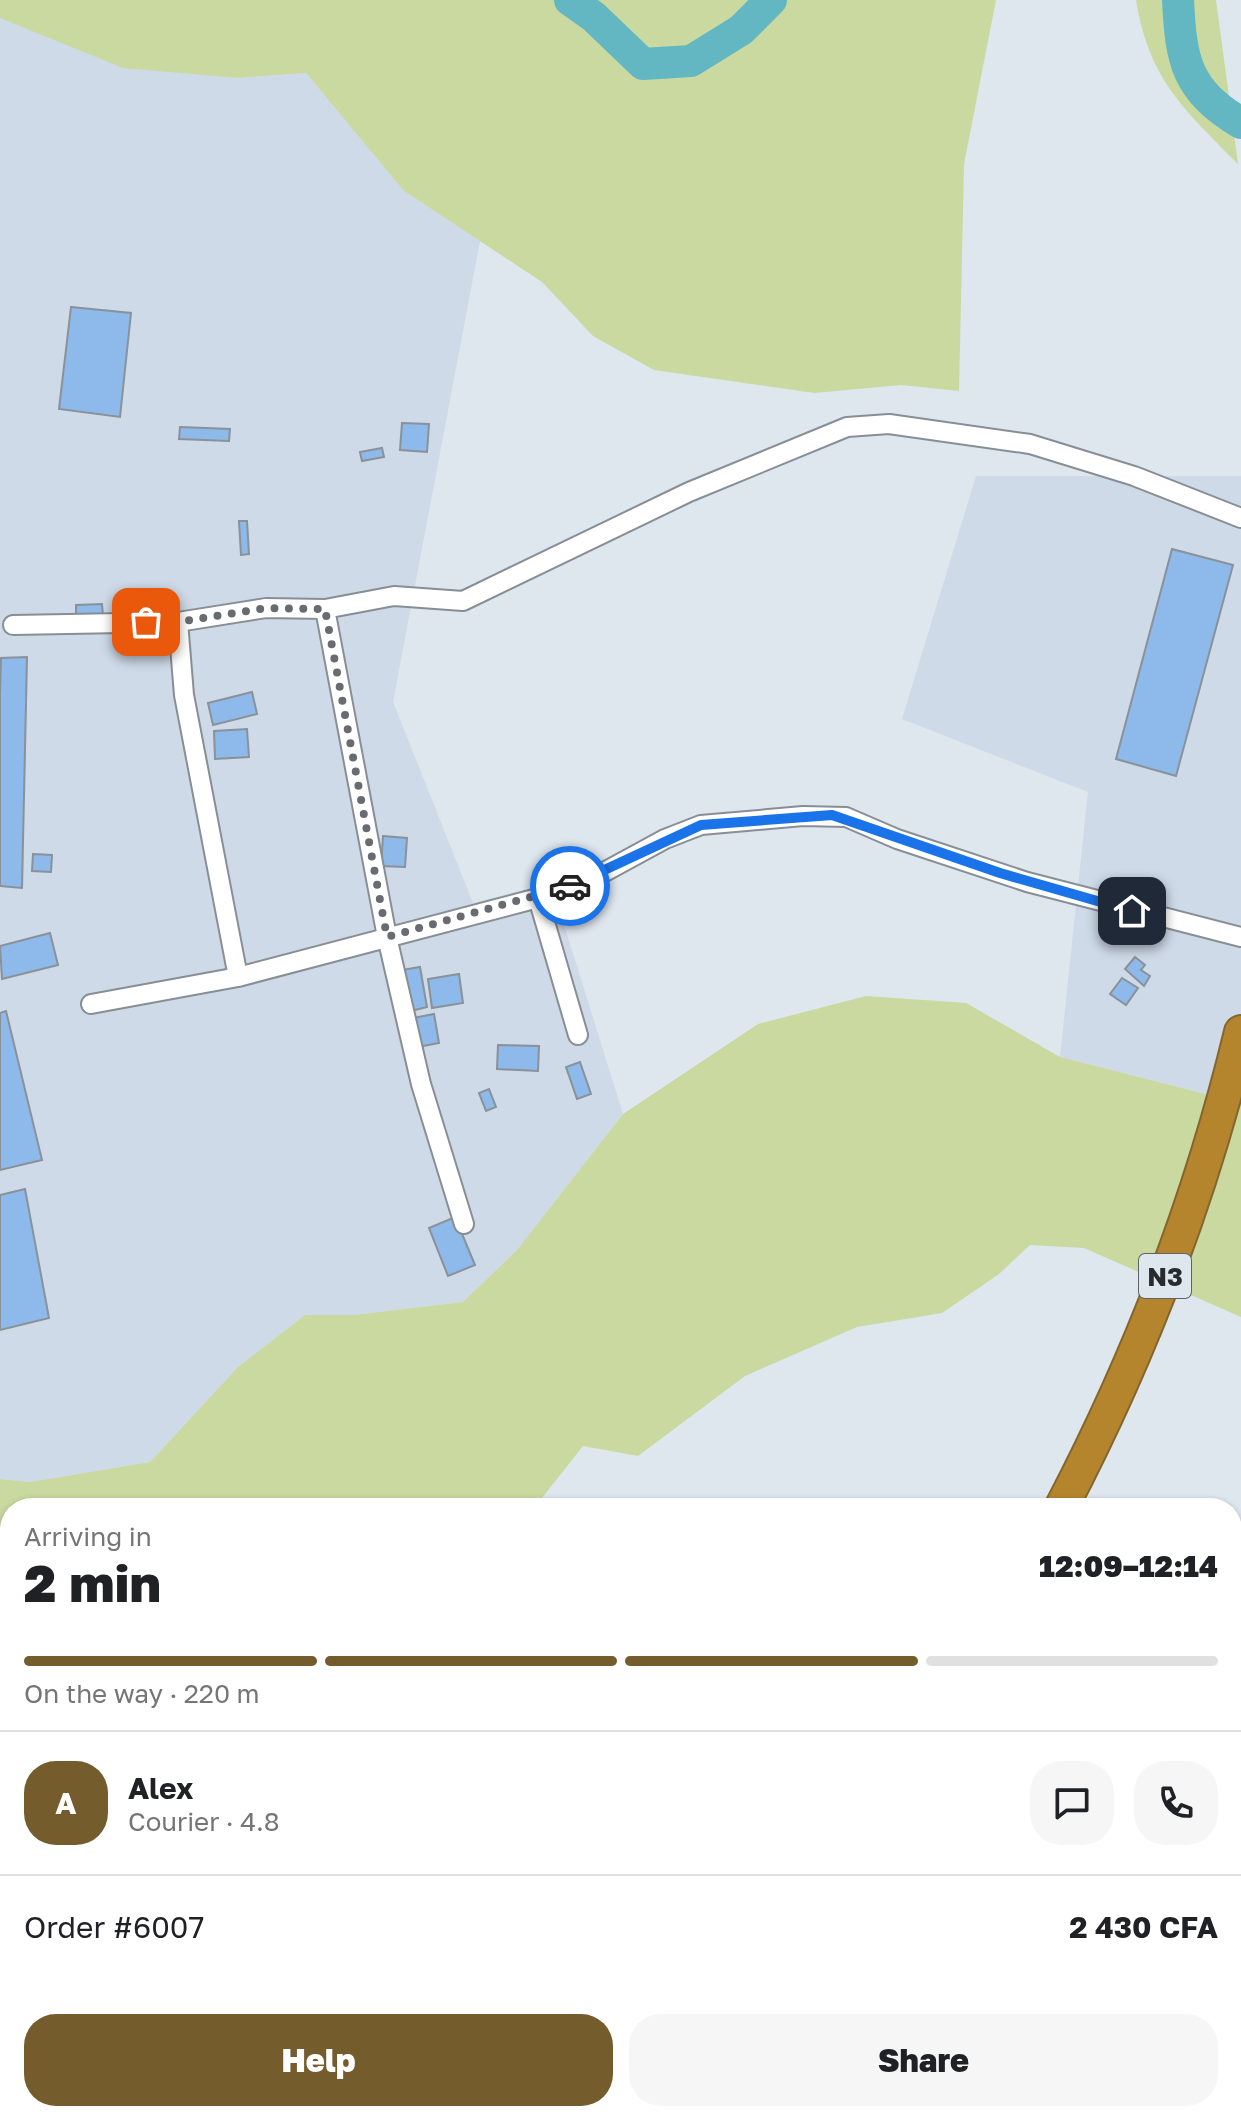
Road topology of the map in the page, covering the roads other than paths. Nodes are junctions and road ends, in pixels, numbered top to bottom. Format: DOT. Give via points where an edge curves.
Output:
graph roads {
  1 [pos="1241,518"];
  2 [pos="325,609"];
  3 [pos="178,622"];
  4 [pos="13,625"];
  5 [pos="538,898"];
  6 [pos="387,937"];
  7 [pos="1241,937"];
  8 [pos="238,977"];
  9 [pos="91,1004"];
  10 [pos="1241,1032"];
  11 [pos="578,1035"];
  12 [pos="464,1224"];
  13 [pos="1066,1498"];
  1 -- 2 [label="street" via="1134,476 1030,444 889,424 847,427 689,492 463,601 394,596"];
  2 -- 3 [label="street" via="266,608"];
  2 -- 6 [label="street"];
  3 -- 4 [label="street"];
  3 -- 8 [label="street" via="184,695"];
  5 -- 6 [label="street"];
  5 -- 7 [label="street" via="597,876 701,825 832,815 1027,882"];
  5 -- 11 [label="street"];
  6 -- 8 [label="street"];
  6 -- 12 [label="street" via="421,1084"];
  8 -- 9 [label="street"];
  10 -- 13 [label="highway, N3" via="1184,1227 1136,1349"];
}
